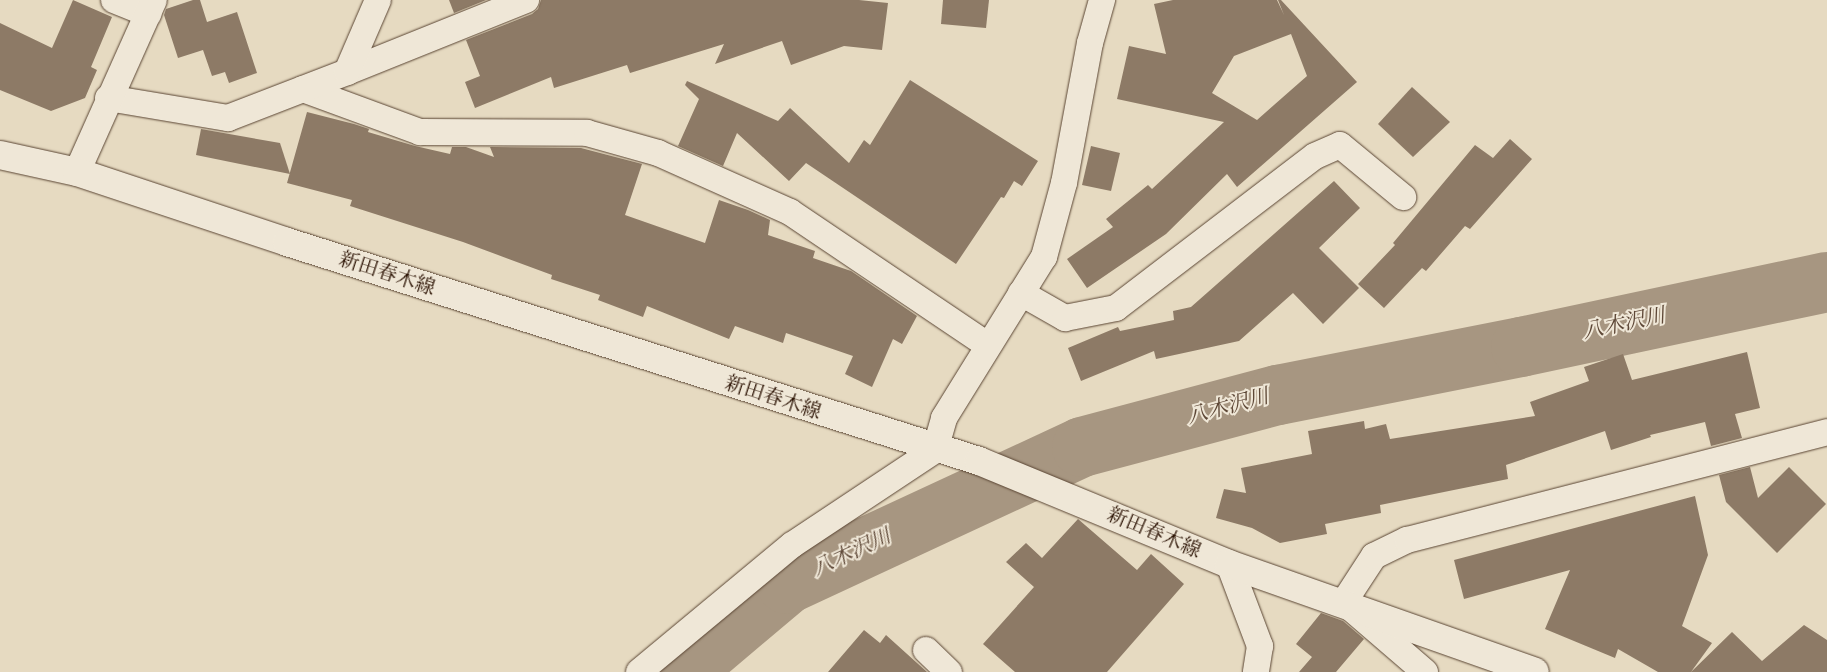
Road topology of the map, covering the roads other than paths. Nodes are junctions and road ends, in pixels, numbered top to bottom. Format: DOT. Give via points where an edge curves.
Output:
graph roads {
  1 [pos="114,0"];
  2 [pos="378,0"];
  3 [pos="526,0"];
  4 [pos="1102,0"];
  5 [pos="151,7"];
  6 [pos="348,72"];
  7 [pos="303,89"];
  8 [pos="108,98"];
  9 [pos="0,155"];
  10 [pos="77,172"];
  11 [pos="1403,197"];
  12 [pos="1022,293"];
  13 [pos="987,345"];
  14 [pos="1827,432"];
  15 [pos="935,450"];
  16 [pos="1229,564"];
  17 [pos="1344,602"];
  18 [pos="926,650"];
  19 [pos="639,672"];
  20 [pos="949,672"];
  21 [pos="1256,672"];
  22 [pos="1425,672"];
  23 [pos="1535,672"];
  1 -- 5 [label="street"];
  2 -- 6 [label="street"];
  3 -- 6 [label="street"];
  4 -- 12 [label="street" via="1090,43 1064,183 1044,257"];
  5 -- 8 [label="street"];
  6 -- 7 [label="street"];
  7 -- 8 [label="street" via="228,118"];
  7 -- 13 [label="street" via="420,132 587,133 658,153 790,212"];
  8 -- 10 [label="street"];
  9 -- 10 [label="main road, 新田春木線"];
  10 -- 15 [label="main road, 新田春木線"];
  11 -- 12 [label="street" via="1340,145 1315,156 1116,308 1065,318"];
  12 -- 13 [label="street"];
  13 -- 15 [label="street" via="944,418"];
  14 -- 17 [label="street" via="1407,540 1374,556"];
  15 -- 16 [label="main road, 新田春木線" via="979,461"];
  15 -- 19 [label="street" via="792,545"];
  16 -- 17 [label="main road, 新田春木線"];
  16 -- 21 [label="street" via="1260,646"];
  17 -- 22 [label="street"];
  17 -- 23 [label="main road, 新田春木線"];
  18 -- 20 [label="street"];
}
